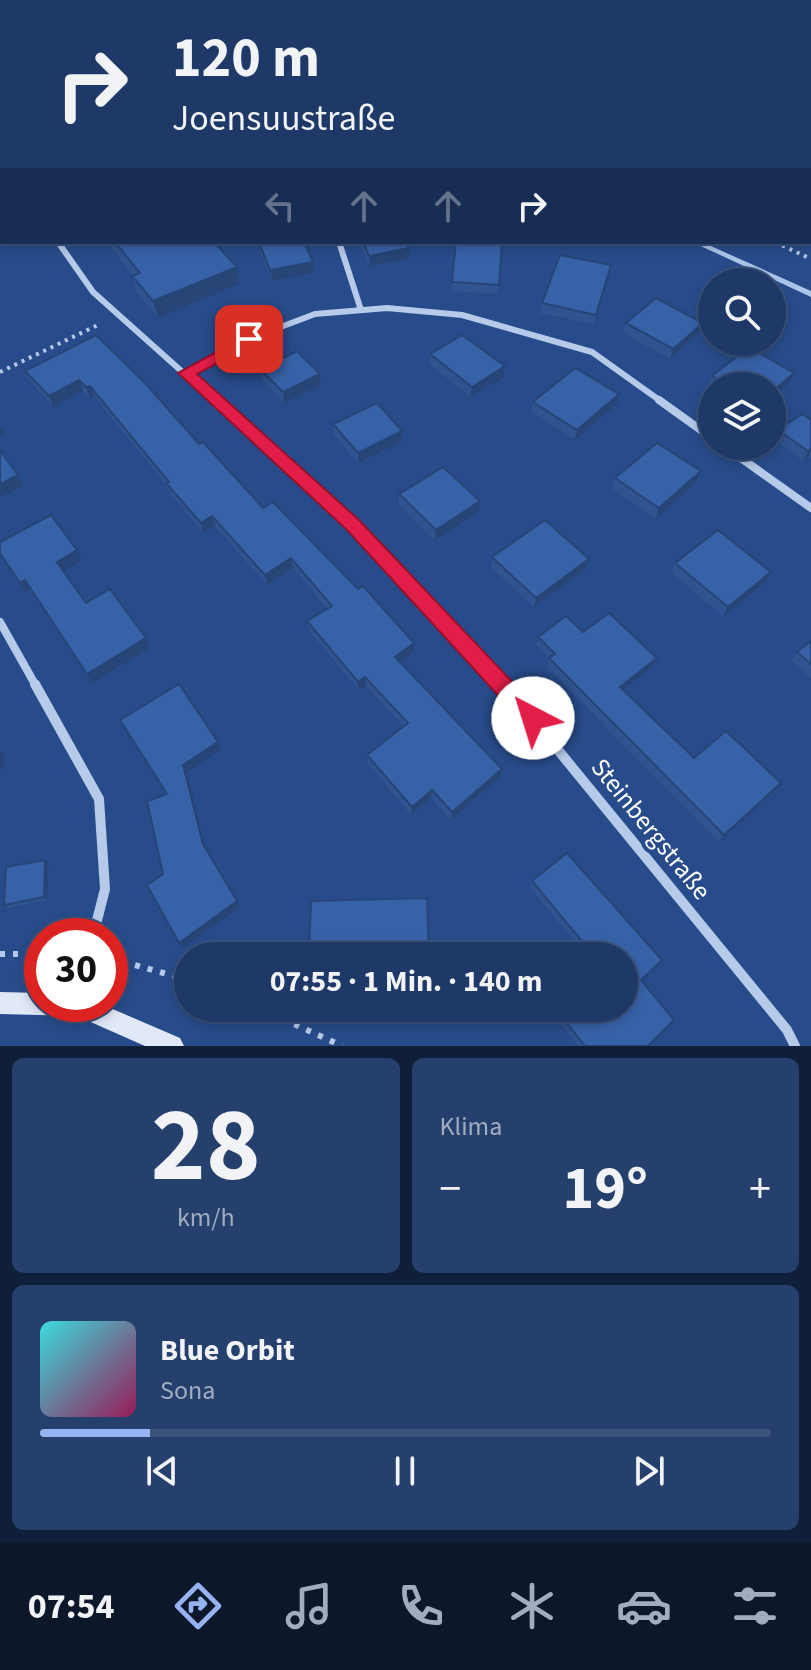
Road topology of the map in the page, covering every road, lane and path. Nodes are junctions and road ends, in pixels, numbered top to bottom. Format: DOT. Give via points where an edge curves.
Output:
graph roads {
  1 [pos="59,244"];
  2 [pos="340,244"];
  3 [pos="779,244"];
  4 [pos="811,259"];
  5 [pos="361,310"];
  6 [pos="119,315"];
  7 [pos="0,372"];
  8 [pos="186,373"];
  9 [pos="698,428"];
  10 [pos="744,460"];
  11 [pos="811,508"];
  12 [pos="0,622"];
  13 [pos="98,918"];
  14 [pos="0,954"];
  15 [pos="24,954"];
  16 [pos="128,963"];
  17 [pos="174,976"];
  18 [pos="0,1003"];
  19 [pos="24,1004"];
  20 [pos="116,1022"];
  21 [pos="290,1022"];
  22 [pos="172,1046"];
  23 [pos="342,1046"];
  24 [pos="795,1046"];
  1 -- 6 [label="street, Steinbergstraße" via="93,292"];
  2 -- 5 [label="street"];
  3 -- 4 [label="path"];
  5 -- 8 [label="street" via="315,314 249,339"];
  5 -- 9 [label="street" via="462,315 592,352"];
  6 -- 7 [label="path"];
  6 -- 8 [label="street, Steinbergstraße"];
  8 -- 24 [label="street, Steinbergstraße" via="353,525 513,694"];
  10 -- 11 [label="street"];
  12 -- 13 [label="street" via="99,799 105,889"];
  14 -- 15 [label="path"];
  16 -- 17 [label="path"];
  18 -- 19 [label="main road"];
  20 -- 22 [label="main road"];
  21 -- 23 [label="path"];
}
